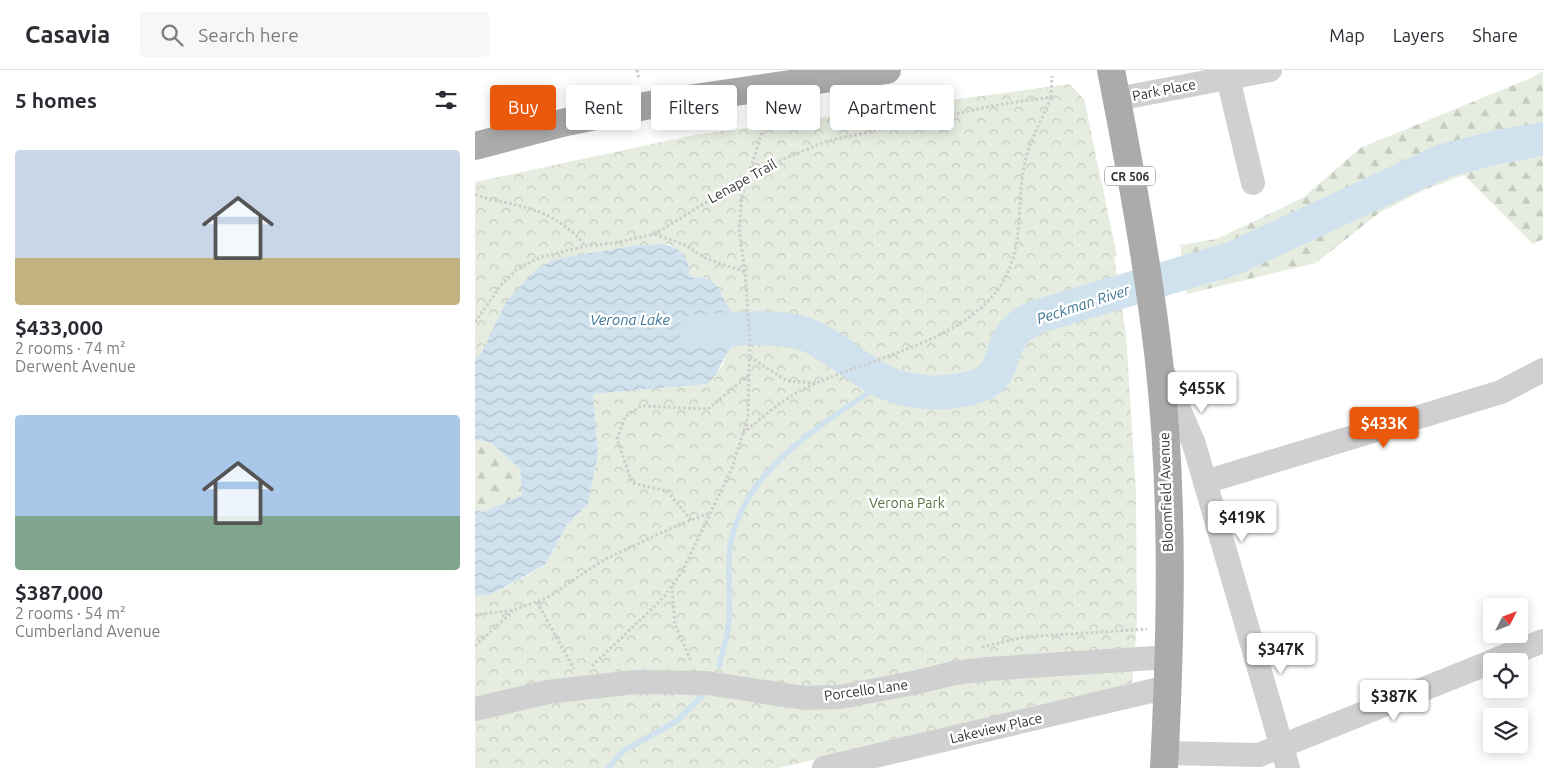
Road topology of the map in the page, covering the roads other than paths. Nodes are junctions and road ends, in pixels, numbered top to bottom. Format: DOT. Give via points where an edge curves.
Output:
graph roads {
  1 [pos="887,70"];
  2 [pos="1111,70"];
  3 [pos="1270,70"];
  4 [pos="1228,78"];
  5 [pos="1117,99"];
  6 [pos="475,146"];
  7 [pos="1253,183"];
  8 [pos="1159,360"];
  9 [pos="1543,370"];
  10 [pos="1205,482"];
  11 [pos="1543,641"];
  12 [pos="1514,653"];
  13 [pos="1169,657"];
  14 [pos="1483,666"];
  15 [pos="1168,687"];
  16 [pos="475,709"];
  17 [pos="1285,758"];
  18 [pos="1165,760"];
  19 [pos="823,768"];
  1 -- 6 [label="main road" via="660,103 566,122"];
  2 -- 5 [label="main road, Bloomfield Avenue / CR 506"];
  3 -- 4 [label="street, Park Place"];
  4 -- 5 [label="street, Park Place"];
  4 -- 7 [label="street"];
  5 -- 8 [label="main road, Bloomfield Avenue / CR 506"];
  8 -- 10 [label="street" via="1194,444"];
  8 -- 13 [label="main road, Bloomfield Avenue / CR 506" via="1168,518"];
  9 -- 10 [label="street" via="1501,392"];
  10 -- 17 [label="street"];
  11 -- 12 [label="street"];
  13 -- 15 [label="main road, Bloomfield Avenue / CR 506"];
  13 -- 16 [label="street, Porcello Lane" via="954,673 840,697 804,698 707,683 634,682 557,691"];
  14 -- 17 [label="street"];
  15 -- 18 [label="main road, Bloomfield Avenue / CR 506"];
  15 -- 19 [label="street, Lakeview Place"];
  17 -- 18 [label="street" via="1259,755"];
}
